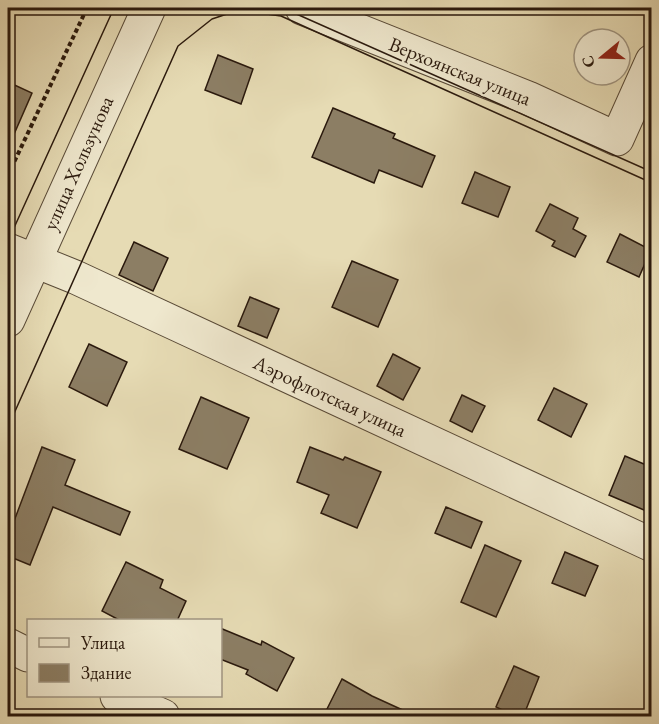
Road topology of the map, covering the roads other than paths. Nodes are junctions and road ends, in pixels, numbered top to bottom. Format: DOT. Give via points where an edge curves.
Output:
graph roads {
  1 [pos="149,8"];
  2 [pos="302,8"];
  3 [pos="651,61"];
  4 [pos="20,256"];
  5 [pos="8,320"];
  6 [pos="651,545"];
  7 [pos="8,645"];
  8 [pos="27,654"];
  9 [pos="119,697"];
  10 [pos="163,717"];
  1 -- 4 [label="street, улица Хользунова"];
  2 -- 3 [label="street, Верхоянская улица" via="528,98 617,139"];
  4 -- 5 [label="street, улица Хользунова"];
  4 -- 6 [label="street, Аэрофлотская улица" via="75,277"];
  7 -- 8 [label="street"];
  9 -- 10 [label="street"];
}
